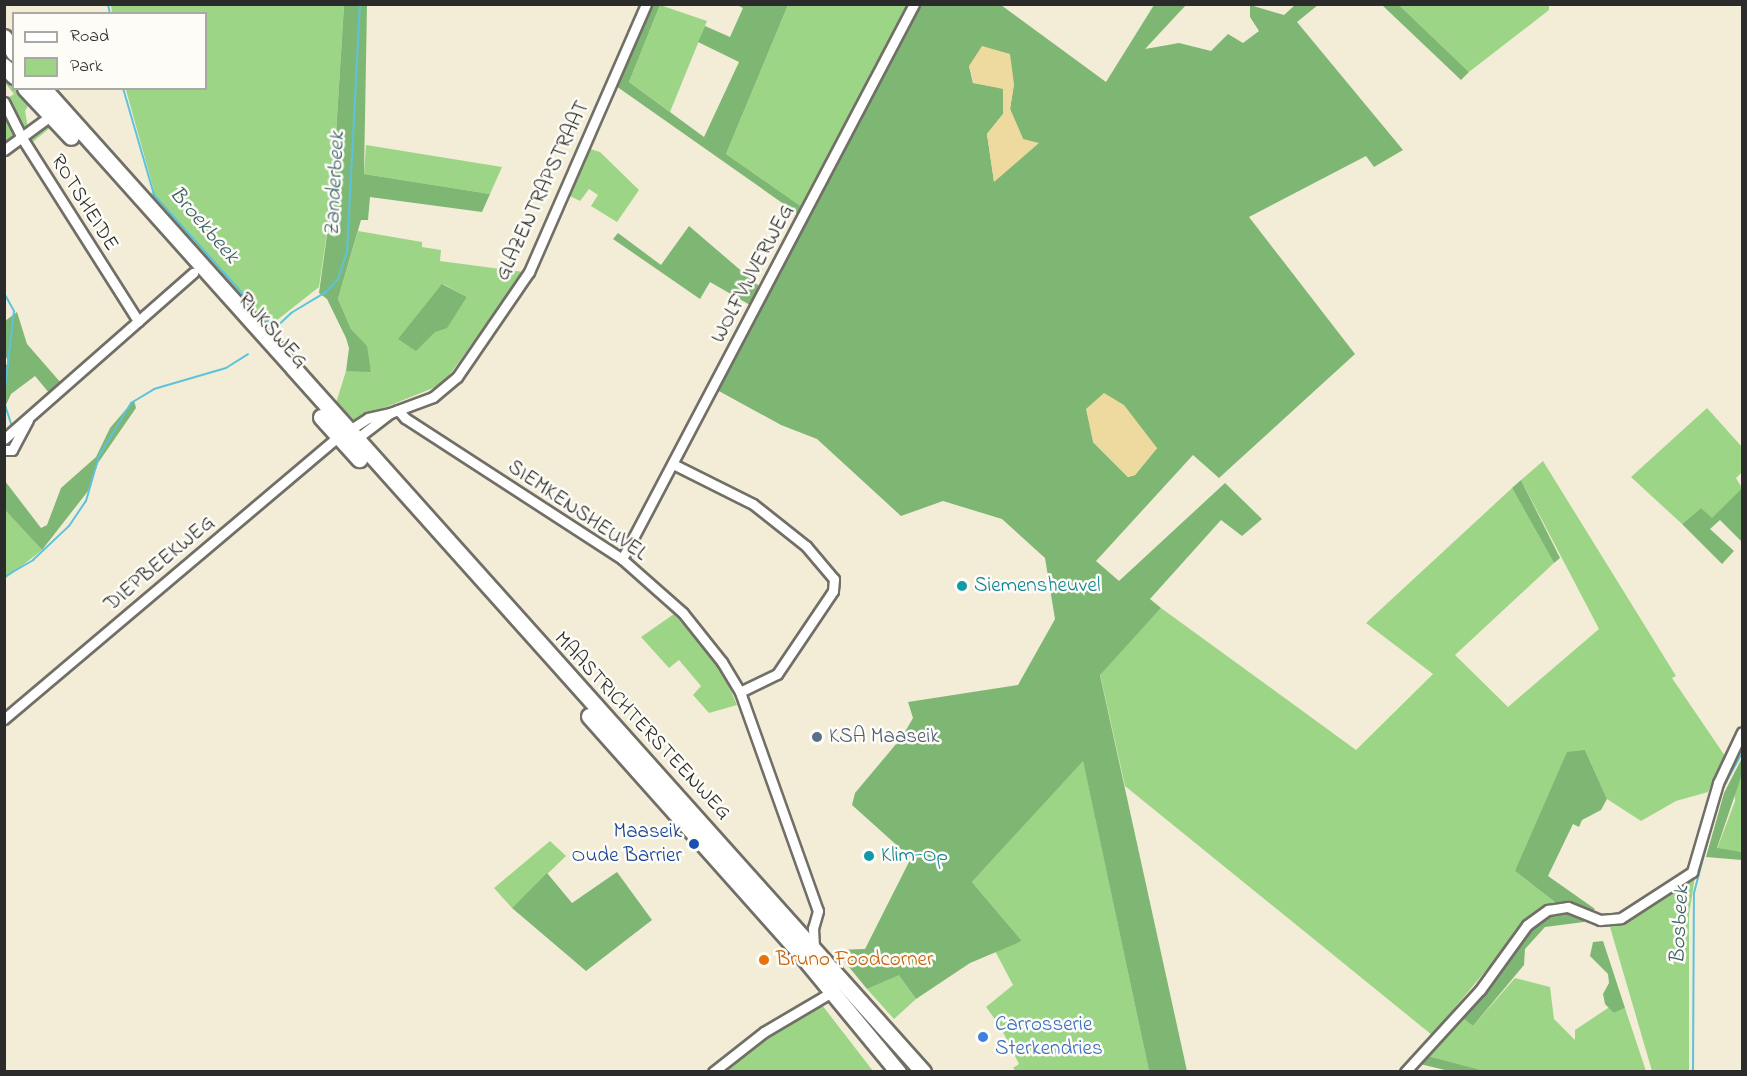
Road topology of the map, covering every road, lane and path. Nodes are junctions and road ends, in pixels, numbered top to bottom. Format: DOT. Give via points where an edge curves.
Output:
graph roads {
  1 [pos="646,4"];
  2 [pos="914,4"];
  3 [pos="4,37"];
  4 [pos="12,50"];
  5 [pos="27,90"];
  6 [pos="45,90"];
  7 [pos="4,102"];
  8 [pos="49,117"];
  9 [pos="22,138"];
  10 [pos="4,150"];
  11 [pos="192,273"];
  12 [pos="138,321"];
  13 [pos="394,411"];
  14 [pos="324,412"];
  15 [pos="31,416"];
  16 [pos="347,436"];
  17 [pos="4,439"];
  18 [pos="4,450"];
  19 [pos="673,464"];
  20 [pos="622,559"];
  21 [pos="740,692"];
  22 [pos="4,719"];
  23 [pos="1743,732"];
  24 [pos="696,816"];
  25 [pos="679,821"];
  26 [pos="806,929"];
  27 [pos="832,992"];
  28 [pos="888,1066"];
  29 [pos="712,1071"];
  30 [pos="898,1071"];
  31 [pos="923,1071"];
  32 [pos="1406,1071"];
  1 -- 13 [label="street, GLAZENTRAPSTRAAT" via="530,272 457,377 433,397"];
  2 -- 19 [label="street, WOLFVIJVERWEG"];
  3 -- 4 [label="main road"];
  5 -- 8 [label="main road, RIJKSWEG"];
  6 -- 14 [label="main road, RIJKSWEG"];
  7 -- 9 [label="street, ROTSHEIDE"];
  8 -- 9 [label="street"];
  8 -- 11 [label="main road, RIJKSWEG"];
  9 -- 10 [label="street"];
  9 -- 12 [label="street, ROTSHEIDE"];
  11 -- 12 [label="street"];
  11 -- 14 [label="main road, RIJKSWEG"];
  12 -- 15 [label="street"];
  13 -- 16 [label="street, GLAZENTRAPSTRAAT"];
  13 -- 20 [label="street, SIEMKENSHEUVEL"];
  14 -- 16 [label="main road, MAASTRICHTERSTEENWEG"];
  15 -- 17 [label="street"];
  15 -- 18 [label="street" via="12,450"];
  16 -- 22 [label="street, DIEPBEEKWEG"];
  16 -- 24 [label="main road, MAASTRICHTERSTEENWEG"];
  16 -- 25 [label="main road, MAASTRICHTERSTEENWEG"];
  19 -- 20 [label="street, WOLFVIJVERWEG"];
  19 -- 21 [label="street" via="753,504 806,546 834,579 833,591 777,675"];
  20 -- 21 [label="street, SIEMKENSHEUVEL" via="683,613 723,662"];
  21 -- 26 [label="street, SIEMKENSHEUVEL" via="818,911"];
  23 -- 32 [label="street" via="1718,783 1692,872 1621,918 1600,920 1568,907 1548,910 1534,920 1480,990"];
  24 -- 25 [label="main road" via="686,813"];
  24 -- 26 [label="main road, MAASTRICHTERSTEENWEG"];
  25 -- 27 [label="main road, MAASTRICHTERSTEENWEG"];
  26 -- 31 [label="main road, MAASTRICHTERSTEENWEG" via="814,948"];
  27 -- 28 [label="main road, MAASTRICHTERSTEENWEG"];
  27 -- 29 [label="street" via="764,1032"];
  28 -- 30 [label="main road, MAASTRICHTERSTEENWEG"];
}
